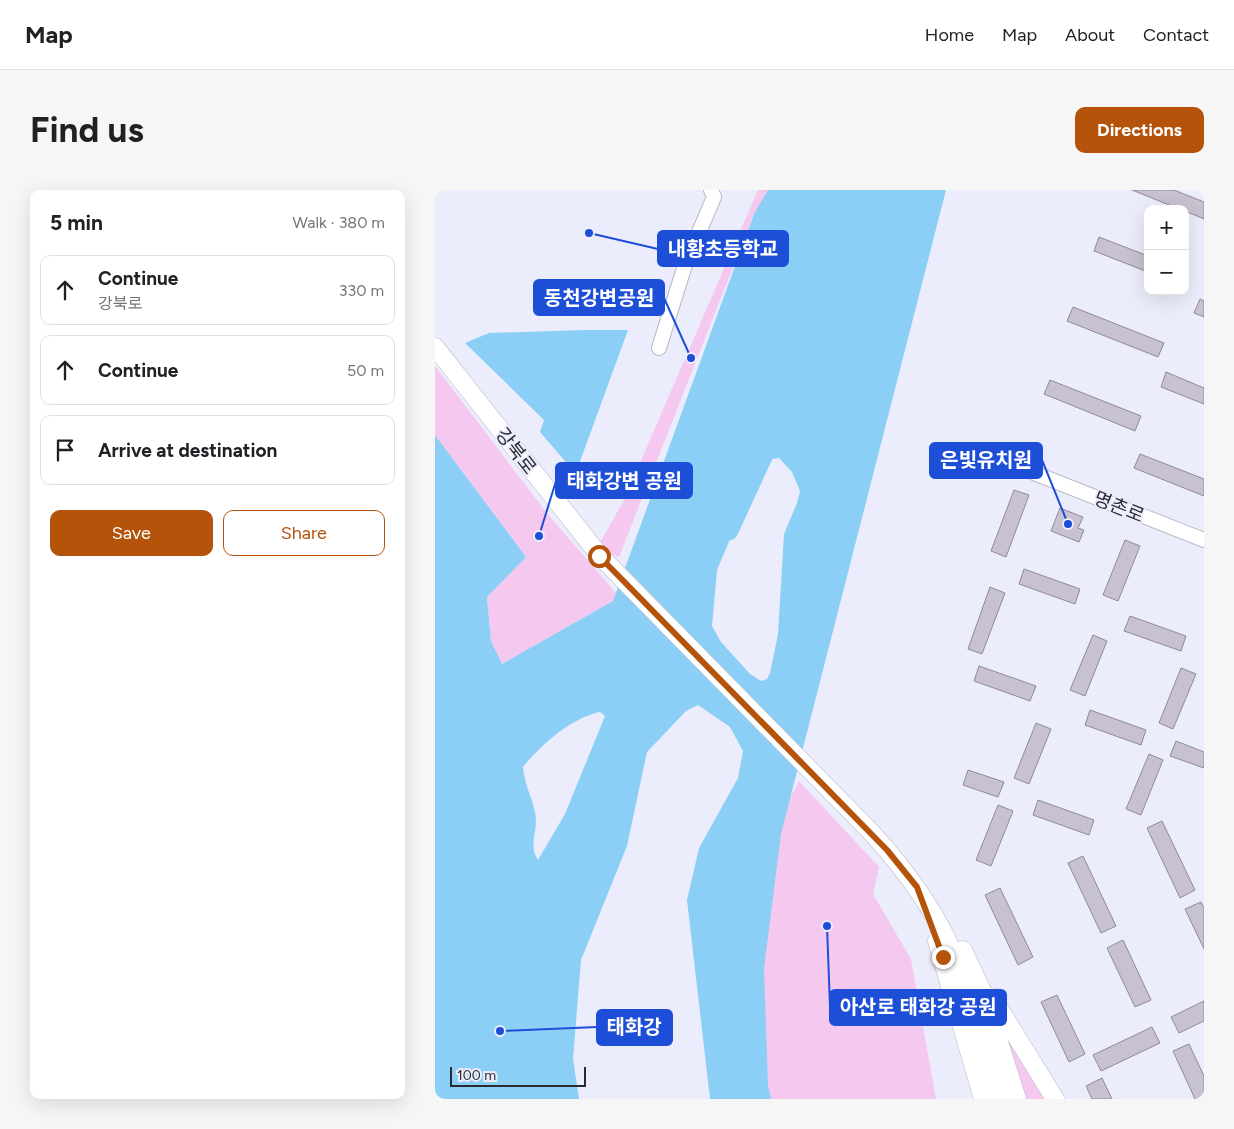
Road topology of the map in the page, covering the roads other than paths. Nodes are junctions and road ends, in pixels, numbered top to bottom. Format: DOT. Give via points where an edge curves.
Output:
graph roads {
  1 [pos="712,193"];
  2 [pos="435,347"];
  3 [pos="659,348"];
  4 [pos="1034,473"];
  5 [pos="1204,540"];
  6 [pos="917,887"];
  7 [pos="969,962"];
  8 [pos="983,1099"];
  9 [pos="1001,1099"];
  10 [pos="1017,1099"];
  11 [pos="1055,1099"];
  1 -- 3 [label="street"];
  2 -- 6 [label="main road, 강북로" via="599,556 870,831"];
  4 -- 5 [label="street, 명촌로"];
  6 -- 7 [label="main road"];
  6 -- 8 [label="main road" via="943,957"];
  6 -- 9 [label="main road, 강북로" via="958,963"];
  7 -- 10 [label="main road" via="989,1010"];
  7 -- 11 [label="main road"];
}
